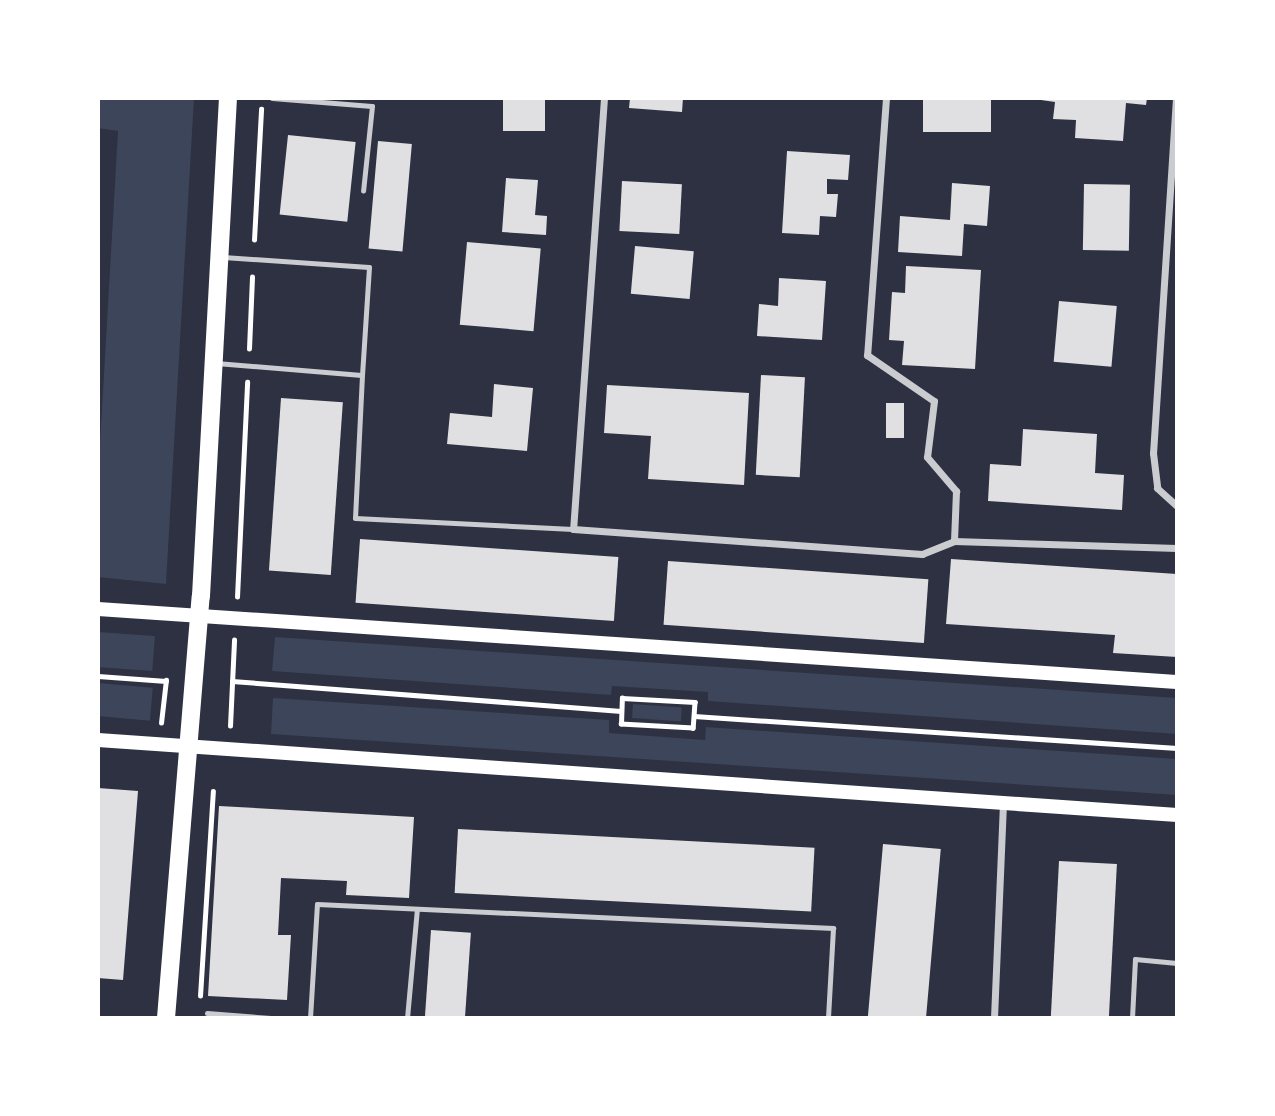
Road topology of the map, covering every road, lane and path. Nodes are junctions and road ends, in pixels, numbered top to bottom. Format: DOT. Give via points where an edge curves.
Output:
graph roads {
  1 [pos="228,98"];
  2 [pos="272,98"];
  3 [pos="604,98"];
  4 [pos="886,98"];
  5 [pos="1176,98"];
  6 [pos="363,191"];
  7 [pos="219,257"];
  8 [pos="213,363"];
  9 [pos="362,375"];
  10 [pos="1177,506"];
  11 [pos="573,529"];
  12 [pos="954,541"];
  13 [pos="1177,548"];
  14 [pos="98,609"];
  15 [pos="200,616"];
  16 [pos="234,639"];
  17 [pos="167,668"];
  18 [pos="98,676"];
  19 [pos="166,681"];
  20 [pos="232,681"];
  21 [pos="1177,681"];
  22 [pos="621,711"];
  23 [pos="694,716"];
  24 [pos="229,730"];
  25 [pos="159,734"];
  26 [pos="98,740"];
  27 [pos="189,746"];
  28 [pos="1177,748"];
  29 [pos="213,791"];
  30 [pos="1003,803"];
  31 [pos="1177,815"];
  32 [pos="417,909"];
  33 [pos="1177,963"];
  34 [pos="200,1005"];
  35 [pos="207,1013"];
  36 [pos="166,1018"];
  37 [pos="271,1018"];
  38 [pos="310,1018"];
  39 [pos="407,1018"];
  40 [pos="828,1018"];
  41 [pos="994,1018"];
  42 [pos="1132,1018"];
  1 -- 7 [label="main road"];
  2 -- 6 [label="lane" via="372,106"];
  3 -- 11 [label="street"];
  4 -- 12 [label="street" via="867,355 934,401 927,457 956,491"];
  5 -- 10 [label="street" via="1153,453 1157,488"];
  7 -- 8 [label="main road"];
  7 -- 9 [label="lane" via="369,267"];
  8 -- 9 [label="lane"];
  8 -- 15 [label="main road"];
  9 -- 11 [label="lane" via="355,518"];
  11 -- 12 [label="street" via="922,554"];
  12 -- 13 [label="street"];
  14 -- 15 [label="main road"];
  15 -- 21 [label="main road"];
  15 -- 27 [label="main road"];
  16 -- 20 [label="path"];
  17 -- 19 [label="path"];
  18 -- 19 [label="path"];
  19 -- 25 [label="path"];
  20 -- 22 [label="path"];
  20 -- 24 [label="path"];
  22 -- 23 [label="path" via="621,724 694,728"];
  22 -- 23 [label="path" via="622,698 695,702"];
  23 -- 28 [label="path"];
  26 -- 27 [label="main road"];
  27 -- 30 [label="main road"];
  27 -- 36 [label="main road"];
  29 -- 34 [label="path"];
  30 -- 31 [label="main road"];
  30 -- 41 [label="street"];
  32 -- 38 [label="lane" via="317,904"];
  32 -- 39 [label="lane"];
  32 -- 40 [label="lane" via="833,928"];
  33 -- 42 [label="lane" via="1135,960"];
  35 -- 37 [label="lane"];
}
